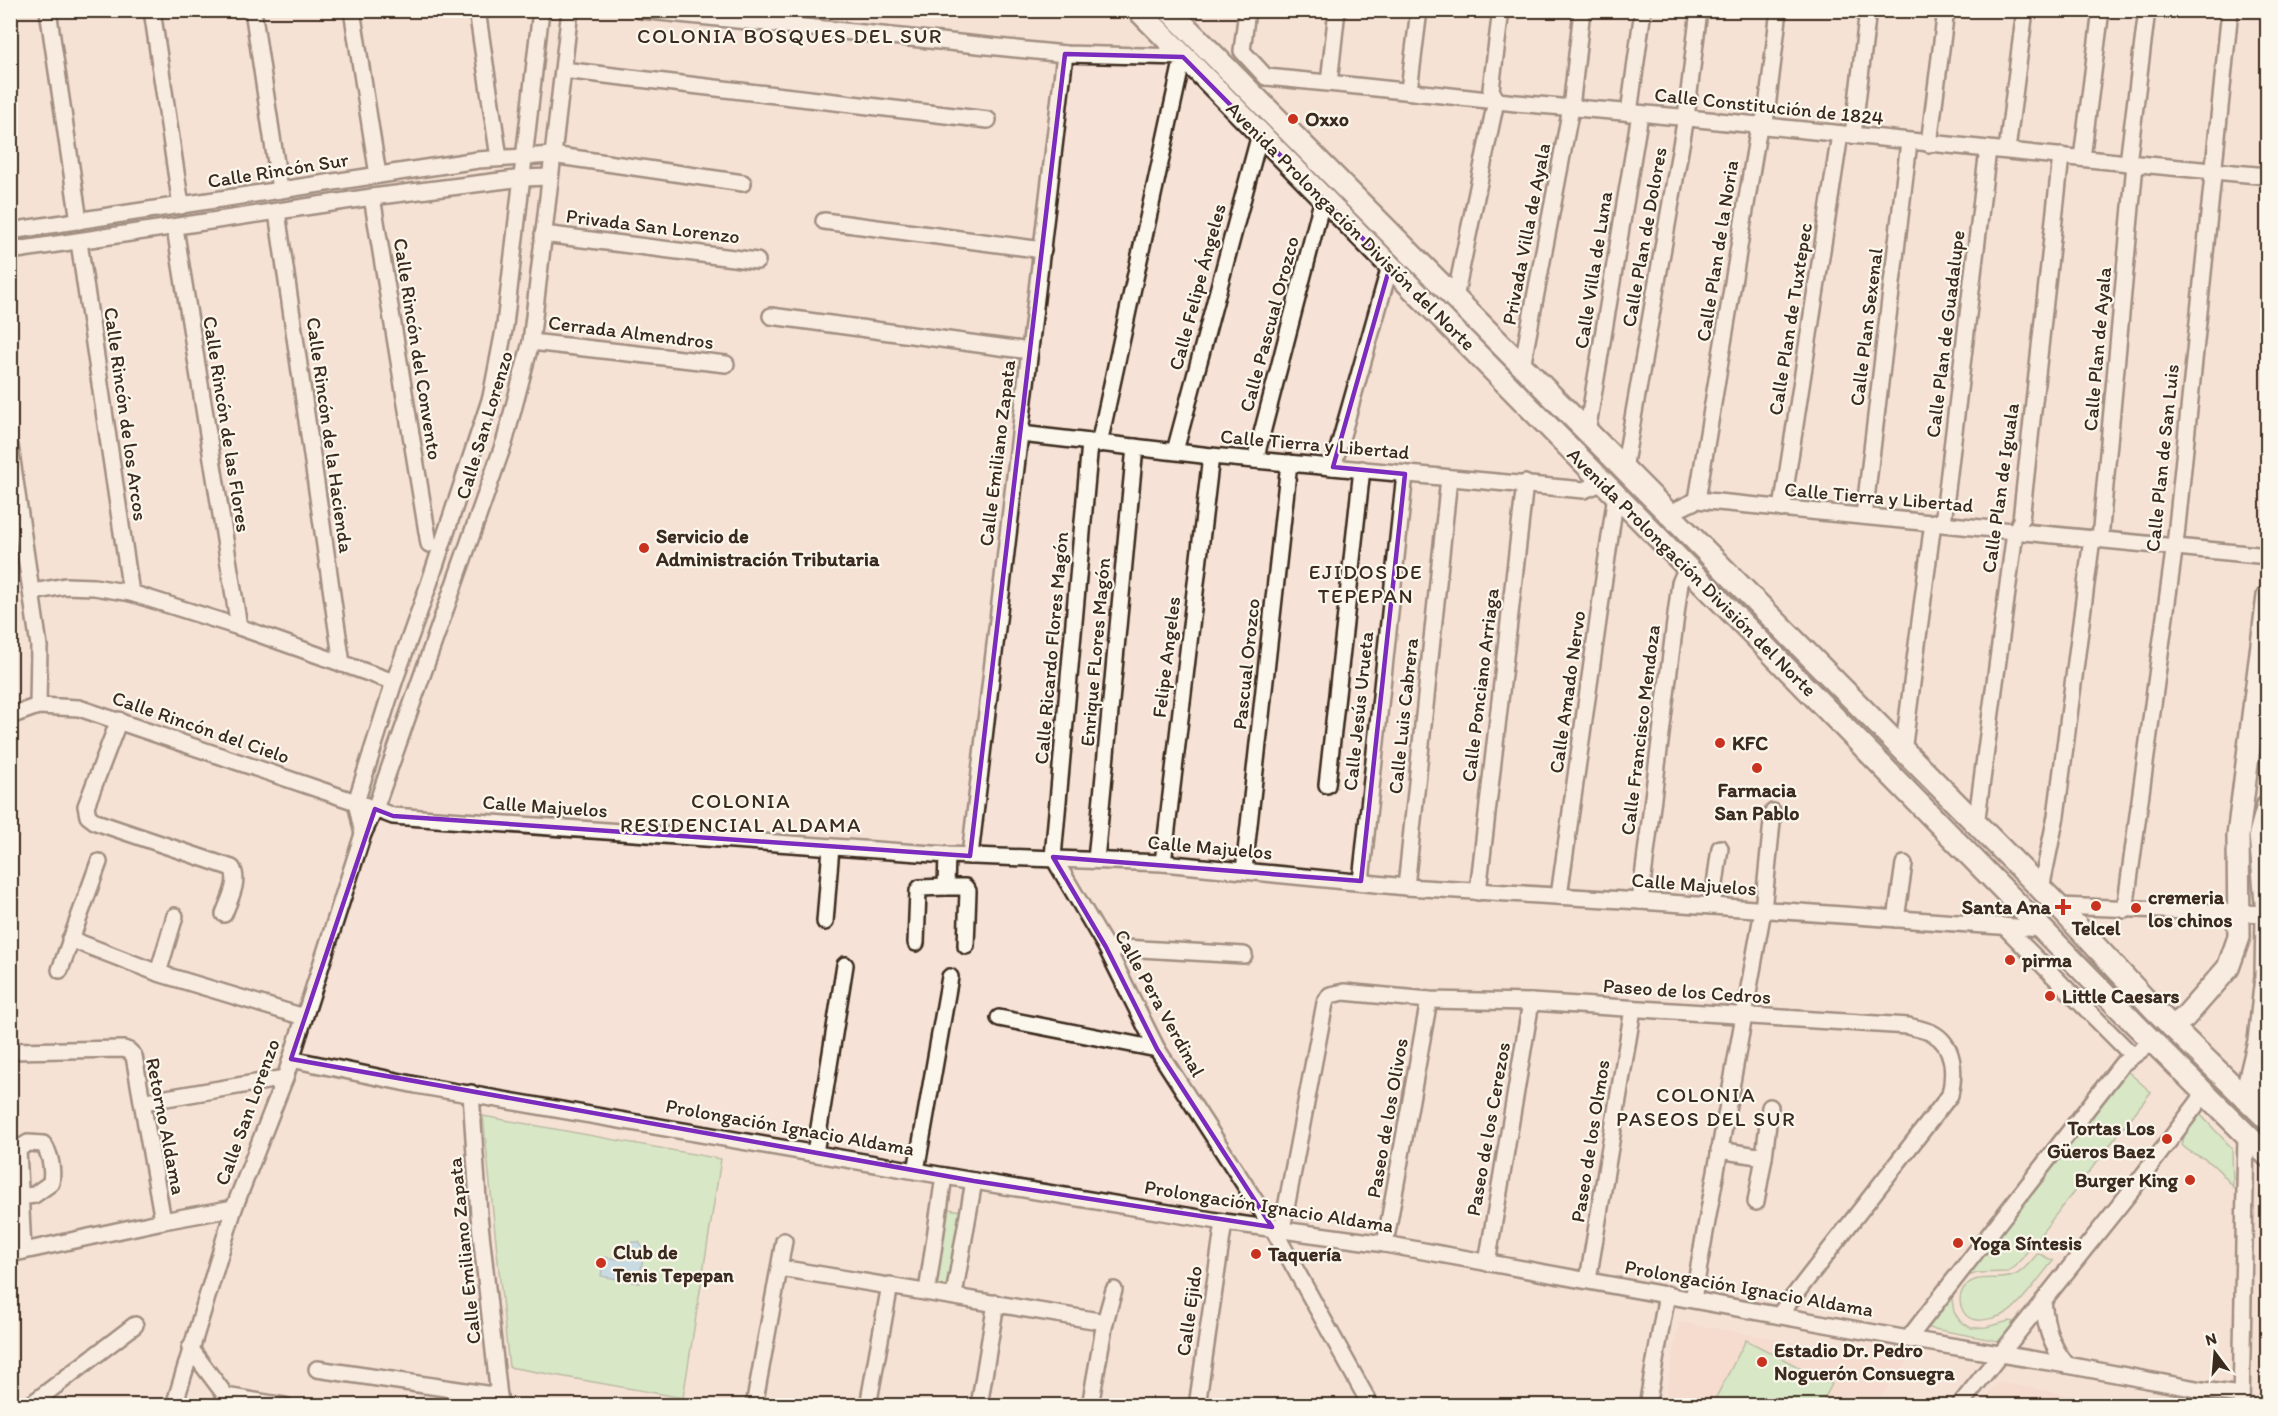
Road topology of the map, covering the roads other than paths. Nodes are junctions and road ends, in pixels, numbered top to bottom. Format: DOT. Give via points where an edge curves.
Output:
graph roads {
  1 [pos="48,10"];
  2 [pos="152,10"];
  3 [pos="253,10"];
  4 [pos="352,10"];
  5 [pos="477,10"];
  6 [pos="541,10"];
  7 [pos="570,10"];
  8 [pos="640,10"];
  9 [pos="1138,10"];
  10 [pos="1169,10"];
  11 [pos="1247,10"];
  12 [pos="1337,10"];
  13 [pos="1419,10"];
  14 [pos="1501,10"];
  15 [pos="1582,10"];
  16 [pos="1643,10"];
  17 [pos="1699,10"];
  18 [pos="1779,10"];
  19 [pos="1868,10"];
  20 [pos="1946,10"];
  21 [pos="2025,10"];
  22 [pos="2101,10"];
  23 [pos="2147,10"];
  24 [pos="2230,10"];
  25 [pos="1065,54"];
  26 [pos="1183,57"];
  27 [pos="563,70"];
  28 [pos="1266,77"];
  29 [pos="1205,78"];
  30 [pos="1329,82"];
  31 [pos="1409,90"];
  32 [pos="1250,92"];
  33 [pos="1496,101"];
  34 [pos="1571,108"];
  35 [pos="1634,114"];
  36 [pos="1686,117"];
  37 [pos="988,120"];
  38 [pos="1759,126"];
  39 [pos="1260,134"];
  40 [pos="1846,135"];
  41 [pos="1909,142"];
  42 [pos="1929,144"];
  43 [pos="1988,149"];
  44 [pos="2007,150"];
  45 [pos="552,155"];
  46 [pos="524,156"];
  47 [pos="2061,156"];
  48 [pos="499,158"];
  49 [pos="2082,158"];
  50 [pos="2132,163"];
  51 [pos="2213,171"];
  52 [pos="378,175"];
  53 [pos="2268,176"];
  54 [pos="549,177"];
  55 [pos="523,178"];
  56 [pos="743,183"];
  57 [pos="317,186"];
  58 [pos="280,190"];
  59 [pos="372,197"];
  60 [pos="1323,198"];
  61 [pos="226,199"];
  62 [pos="181,206"];
  63 [pos="321,206"];
  64 [pos="277,212"];
  65 [pos="131,213"];
  66 [pos="229,218"];
  67 [pos="78,221"];
  68 [pos="824,221"];
  69 [pos="175,228"];
  70 [pos="30,229"];
  71 [pos="10,231"];
  72 [pos="135,234"];
  73 [pos="543,234"];
  74 [pos="80,242"];
  75 [pos="33,248"];
  76 [pos="1042,250"];
  77 [pos="10,251"];
  78 [pos="757,261"];
  79 [pos="1390,266"];
  80 [pos="1455,298"];
  81 [pos="771,316"];
  82 [pos="531,342"];
  83 [pos="1030,351"];
  84 [pos="726,364"];
  85 [pos="1522,367"];
  86 [pos="1587,432"];
  87 [pos="1021,434"];
  88 [pos="1095,443"];
  89 [pos="10,446"];
  90 [pos="1135,447"];
  91 [pos="1175,451"];
  92 [pos="1211,456"];
  93 [pos="1255,460"];
  94 [pos="1289,463"];
  95 [pos="1334,467"];
  96 [pos="1362,469"];
  97 [pos="1624,470"];
  98 [pos="1405,474"];
  99 [pos="1449,478"];
  100 [pos="1525,483"];
  101 [pos="1610,488"];
  102 [pos="1697,500"];
  103 [pos="1782,509"];
  104 [pos="1668,514"];
  105 [pos="1864,516"];
  106 [pos="1938,522"];
  107 [pos="2015,532"];
  108 [pos="2096,539"];
  109 [pos="429,544"];
  110 [pos="2173,547"];
  111 [pos="2268,556"];
  112 [pos="1687,567"];
  113 [pos="33,592"];
  114 [pos="131,593"];
  115 [pos="2268,596"];
  116 [pos="239,627"];
  117 [pos="342,663"];
  118 [pos="394,682"];
  119 [pos="38,706"];
  120 [pos="10,716"];
  121 [pos="119,720"];
  122 [pos="1904,752"];
  123 [pos="1327,785"];
  124 [pos="356,802"];
  125 [pos="2268,805"];
  126 [pos="375,809"];
  127 [pos="1773,812"];
  128 [pos="1976,825"];
  129 [pos="363,834"];
  130 [pos="831,847"];
  131 [pos="1720,848"];
  132 [pos="947,855"];
  133 [pos="970,856"];
  134 [pos="1053,857"];
  135 [pos="1096,860"];
  136 [pos="99,862"];
  137 [pos="1163,863"];
  138 [pos="1904,864"];
  139 [pos="1244,870"];
  140 [pos="1361,881"];
  141 [pos="946,887"];
  142 [pos="1406,887"];
  143 [pos="2041,889"];
  144 [pos="1478,892"];
  145 [pos="1558,896"];
  146 [pos="1640,901"];
  147 [pos="1712,906"];
  148 [pos="2058,906"];
  149 [pos="1763,910"];
  150 [pos="2125,910"];
  151 [pos="224,914"];
  152 [pos="2240,914"];
  153 [pos="2267,914"];
  154 [pos="175,916"];
  155 [pos="1896,919"];
  156 [pos="825,922"];
  157 [pos="2004,926"];
  158 [pos="2043,929"];
  159 [pos="70,939"];
  160 [pos="916,943"];
  161 [pos="966,946"];
  162 [pos="1106,947"];
  163 [pos="1244,955"];
  164 [pos="845,966"];
  165 [pos="60,970"];
  166 [pos="158,973"];
  167 [pos="950,977"];
  168 [pos="1429,1000"];
  169 [pos="1531,1002"];
  170 [pos="1633,1009"];
  171 [pos="1745,1016"];
  172 [pos="304,1017"];
  173 [pos="999,1018"];
  174 [pos="2172,1027"];
  175 [pos="2153,1041"];
  176 [pos="2259,1041"];
  177 [pos="1157,1049"];
  178 [pos="10,1051"];
  179 [pos="2132,1056"];
  180 [pos="291,1059"];
  181 [pos="285,1077"];
  182 [pos="471,1093"];
  183 [pos="2205,1093"];
  184 [pos="2268,1094"];
  185 [pos="2246,1098"];
  186 [pos="143,1102"];
  187 [pos="1770,1107"];
  188 [pos="2268,1120"];
  189 [pos="2246,1134"];
  190 [pos="1719,1150"];
  191 [pos="816,1153"];
  192 [pos="2268,1156"];
  193 [pos="1764,1157"];
  194 [pos="916,1171"];
  195 [pos="944,1176"];
  196 [pos="974,1181"];
  197 [pos="21,1197"];
  198 [pos="1756,1202"];
  199 [pos="234,1208"];
  200 [pos="163,1221"];
  201 [pos="1224,1222"];
  202 [pos="16,1227"];
  203 [pos="1277,1228"];
  204 [pos="784,1241"];
  205 [pos="1386,1244"];
  206 [pos="17,1252"];
  207 [pos="1487,1263"];
  208 [pos="780,1268"];
  209 [pos="1588,1280"];
  210 [pos="890,1285"];
  211 [pos="1114,1290"];
  212 [pos="927,1292"];
  213 [pos="1667,1294"];
  214 [pos="954,1295"];
  215 [pos="1693,1299"];
  216 [pos="2043,1302"];
  217 [pos="996,1303"];
  218 [pos="1779,1315"];
  219 [pos="1105,1322"];
  220 [pos="135,1325"];
  221 [pos="1908,1339"];
  222 [pos="190,1348"];
  223 [pos="2000,1354"];
  224 [pos="2067,1365"];
  225 [pos="317,1369"];
  226 [pos="2241,1400"];
  227 [pos="500,1401"];
  228 [pos="29,1406"];
  229 [pos="174,1406"];
  230 [pos="285,1406"];
  231 [pos="754,1406"];
  232 [pos="868,1406"];
  233 [pos="979,1406"];
  234 [pos="1090,1406"];
  235 [pos="1197,1406"];
  236 [pos="1371,1406"];
  237 [pos="1647,1406"];
  238 [pos="1959,1406"];
  1 -- 67 [label="street"];
  2 -- 62 [label="street"];
  3 -- 58 [label="street"];
  4 -- 52 [label="street"];
  5 -- 48 [label="street"];
  6 -- 46 [label="street, Calle San Lorenzo"];
  7 -- 27 [label="street, Calle San Lorenzo"];
  8 -- 25 [label="street"];
  9 -- 26 [label="main road, Avenida Prolongación División del Norte"];
  10 -- 32 [label="main road, Avenida Prolongación División del Norte"];
  11 -- 28 [label="street" via="1242,51"];
  12 -- 30 [label="street"];
  13 -- 31 [label="street"];
  14 -- 33 [label="street" via="1491,89"];
  15 -- 34 [label="street, Privada Villa de Ayala"];
  16 -- 35 [label="street, Calle Villa de Luna"];
  17 -- 36 [label="street, Calle Plan de Dolores"];
  18 -- 38 [label="street, Calle Plan de la Noria" via="1766,116"];
  19 -- 40 [label="street, Calle Plan de Tuxtepec"];
  20 -- 42 [label="street"];
  21 -- 44 [label="street"];
  22 -- 49 [label="street"];
  23 -- 50 [label="street, Calle Plan de Ayala"];
  24 -- 51 [label="street, Calle Plan de San Luis"];
  25 -- 26 [label="street"];
  25 -- 76 [label="street, Calle Emiliano Zapata"];
  26 -- 29 [label="main road, Avenida Prolongación División del Norte"];
  26 -- 88 [label="street, Calle Ricardo Flores Magón"];
  27 -- 37 [label="street"];
  27 -- 45 [label="street, Calle San Lorenzo"];
  28 -- 30 [label="street, Calle Constitución de 1824"];
  28 -- 32 [label="street"];
  29 -- 32 [label="street"];
  29 -- 39 [label="main road, Avenida Prolongación División del Norte"];
  30 -- 31 [label="street, Calle Constitución de 1824"];
  31 -- 33 [label="street, Calle Constitución de 1824"];
  32 -- 80 [label="main road, Avenida Prolongación División del Norte"];
  33 -- 34 [label="street, Calle Constitución de 1824"];
  33 -- 80 [label="street"];
  34 -- 35 [label="street, Calle Constitución de 1824"];
  34 -- 85 [label="street, Privada Villa de Ayala"];
  35 -- 36 [label="street, Calle Constitución de 1824"];
  35 -- 86 [label="street, Calle Villa de Luna"];
  36 -- 38 [label="street, Calle Constitución de 1824"];
  36 -- 97 [label="street, Calle Plan de Dolores"];
  38 -- 40 [label="street, Calle Constitución de 1824"];
  38 -- 102 [label="street, Calle Plan de la Noria"];
  39 -- 60 [label="main road, Avenida Prolongación División del Norte"];
  39 -- 91 [label="street, Calle Felipe Ángeles"];
  40 -- 41 [label="street, Calle Constitución de 1824"];
  40 -- 103 [label="street, Calle Plan de Tuxtepec"];
  41 -- 42 [label="street, Calle Constitución de 1824"];
  41 -- 105 [label="street, Calle Plan Sexenal"];
  42 -- 43 [label="street, Calle Constitución de 1824"];
  43 -- 44 [label="street, Calle Constitución de 1824"];
  43 -- 106 [label="street, Calle Plan de Guadalupe"];
  44 -- 47 [label="street, Calle Constitución de 1824"];
  45 -- 46 [label="street, Calle Rincón Sur"];
  45 -- 54 [label="street, Calle San Lorenzo"];
  45 -- 56 [label="street, Calle Rincón Sur"];
  46 -- 48 [label="street, Calle Rincón Sur"];
  46 -- 55 [label="street, Calle San Lorenzo"];
  47 -- 49 [label="street, Calle Constitución de 1824"];
  47 -- 107 [label="street, Calle Plan de Iguala" via="2021,520"];
  48 -- 52 [label="street, Calle Rincón Sur"];
  49 -- 50 [label="street, Calle Constitución de 1824"];
  50 -- 51 [label="street, Calle Constitución de 1824"];
  50 -- 108 [label="street, Calle Plan de Ayala"];
  51 -- 53 [label="street, Calle Constitución de 1824"];
  51 -- 110 [label="street, Calle Plan de San Luis"];
  52 -- 57 [label="street, Calle Rincón Sur"];
  54 -- 55 [label="street, Calle Rincón Sur"];
  54 -- 73 [label="street, Calle San Lorenzo"];
  55 -- 59 [label="street, Calle Rincón Sur"];
  55 -- 118 [label="street, Calle San Lorenzo" via="505,325 491,397"];
  57 -- 58 [label="street, Calle Rincón Sur"];
  57 -- 63 [label="street"];
  58 -- 61 [label="street, Calle Rincón Sur"];
  59 -- 63 [label="street, Calle Rincón Sur"];
  59 -- 109 [label="street, Calle Rincón del Convento"];
  60 -- 79 [label="main road, Avenida Prolongación División del Norte"];
  60 -- 93 [label="street, Calle Pascual Orozco"];
  61 -- 62 [label="street, Calle Rincón Sur"];
  61 -- 66 [label="street"];
  62 -- 65 [label="street, Calle Rincón Sur"];
  63 -- 64 [label="street, Calle Rincón Sur"];
  64 -- 66 [label="street, Calle Rincón Sur"];
  64 -- 117 [label="street, Calle Rincón de la Hacienda"];
  65 -- 67 [label="street, Calle Rincón Sur"];
  65 -- 72 [label="street"];
  66 -- 69 [label="street, Calle Rincón Sur"];
  67 -- 70 [label="street, Calle Rincón Sur"];
  68 -- 76 [label="street"];
  69 -- 72 [label="street, Calle Rincón Sur"];
  69 -- 116 [label="street, Calle Rincón de las Flores"];
  70 -- 71 [label="street, Calle Rincón Sur"];
  70 -- 75 [label="street"];
  72 -- 74 [label="street, Calle Rincón Sur"];
  73 -- 78 [label="street, Privada San Lorenzo"];
  73 -- 82 [label="street, Calle San Lorenzo"];
  74 -- 75 [label="street, Calle Rincón Sur"];
  74 -- 114 [label="street, Calle Rincón de los Arcos"];
  75 -- 77 [label="street, Calle Rincón Sur"];
  76 -- 83 [label="street, Calle Emiliano Zapata"];
  79 -- 95 [label="street"];
  79 -- 101 [label="main road, Avenida Prolongación División del Norte"];
  80 -- 85 [label="main road, Avenida Prolongación División del Norte"];
  81 -- 83 [label="street"];
  82 -- 84 [label="street, Cerrada Almendros"];
  82 -- 126 [label="street, Calle San Lorenzo" via="505,440"];
  83 -- 87 [label="street, Calle Emiliano Zapata"];
  85 -- 86 [label="main road, Avenida Prolongación División del Norte"];
  86 -- 97 [label="main road, Avenida Prolongación División del Norte"];
  87 -- 88 [label="street, Calle Tierra y Libertad"];
  87 -- 133 [label="street, Calle Emiliano Zapata"];
  88 -- 90 [label="street, Calle Tierra y Libertad"];
  88 -- 134 [label="street, Calle Ricardo Flores Magón"];
  89 -- 113 [label="street"];
  90 -- 91 [label="street, Calle Tierra y Libertad"];
  90 -- 135 [label="street, Enrique FLores Magón"];
  91 -- 92 [label="street, Calle Tierra y Libertad"];
  92 -- 93 [label="street, Calle Tierra y Libertad"];
  92 -- 137 [label="street, Felipe Angeles"];
  93 -- 94 [label="street, Calle Tierra y Libertad"];
  94 -- 95 [label="street, Calle Tierra y Libertad"];
  94 -- 139 [label="street, Pascual Orozco"];
  95 -- 96 [label="street, Calle Tierra y Libertad"];
  96 -- 98 [label="street, Calle Tierra y Libertad"];
  96 -- 123 [label="street"];
  97 -- 104 [label="main road, Avenida Prolongación División del Norte"];
  98 -- 99 [label="street, Calle Tierra y Libertad"];
  98 -- 140 [label="street, Calle Jesús Urueta"];
  99 -- 100 [label="street, Calle Tierra y Libertad"];
  99 -- 142 [label="street, Calle Luis Cabrera"];
  100 -- 101 [label="street, Calle Tierra y Libertad" via="1584,490"];
  100 -- 144 [label="street, Calle Ponciano Arriaga"];
  101 -- 112 [label="main road, Avenida Prolongación División del Norte"];
  101 -- 145 [label="street, Calle Amado Nervo"];
  102 -- 103 [label="street, Calle Tierra y Libertad"];
  102 -- 104 [label="street"];
  103 -- 105 [label="street, Calle Tierra y Libertad"];
  104 -- 122 [label="main road, Avenida Prolongación División del Norte"];
  105 -- 106 [label="street, Calle Tierra y Libertad"];
  106 -- 107 [label="street, Calle Tierra y Libertad"];
  106 -- 122 [label="street, Calle Plan de Guadalupe"];
  107 -- 108 [label="street, Calle Tierra y Libertad"];
  107 -- 128 [label="street, Calle Plan de Iguala"];
  108 -- 110 [label="street, Calle Tierra y Libertad"];
  108 -- 143 [label="street, Calle Plan de Ayala" via="2056,816"];
  110 -- 111 [label="street, Calle Tierra y Libertad"];
  110 -- 150 [label="street, Calle Plan de San Luis"];
  112 -- 146 [label="street, Calle Francisco Mendoza" via="1680,584"];
  112 -- 158 [label="main road, Avenida Prolongación División del Norte"];
  113 -- 114 [label="street" via="65,586"];
  113 -- 119 [label="street" via="39,646"];
  114 -- 116 [label="street"];
  115 -- 152 [label="main road" via="2238,836"];
  116 -- 117 [label="street"];
  117 -- 118 [label="street"];
  118 -- 124 [label="street, Calle San Lorenzo"];
  119 -- 120 [label="street, Calle Rincón del Cielo"];
  119 -- 121 [label="street, Calle Rincón del Cielo" via="79,708"];
  121 -- 124 [label="street, Calle Rincón del Cielo"];
  121 -- 151 [label="street" via="86,807 88,816 232,868 235,881"];
  122 -- 128 [label="main road, Avenida Prolongación División del Norte"];
  124 -- 126 [label="street, Calle Rincón del Cielo"];
  124 -- 129 [label="street, Calle San Lorenzo"];
  125 -- 153 [label="main road" via="2260,834"];
  126 -- 129 [label="street, Calle San Lorenzo"];
  126 -- 130 [label="street, Calle Majuelos" via="393,816"];
  127 -- 149 [label="street"];
  128 -- 143 [label="main road, Avenida Prolongación División del Norte"];
  129 -- 172 [label="street, Calle San Lorenzo"];
  130 -- 132 [label="street, Calle Majuelos"];
  130 -- 156 [label="street"];
  131 -- 147 [label="street"];
  132 -- 133 [label="street, Calle Majuelos"];
  132 -- 141 [label="street"];
  133 -- 134 [label="street, Calle Majuelos"];
  134 -- 135 [label="street, Calle Majuelos"];
  134 -- 162 [label="street, Calle Pera Verdinal"];
  135 -- 137 [label="street, Calle Majuelos"];
  136 -- 159 [label="street"];
  137 -- 139 [label="street, Calle Majuelos"];
  138 -- 155 [label="street"];
  139 -- 140 [label="street, Calle Majuelos"];
  140 -- 142 [label="street, Calle Majuelos"];
  141 -- 160 [label="street" via="918,891"];
  141 -- 161 [label="street" via="965,887 968,891"];
  142 -- 144 [label="street, Calle Majuelos"];
  143 -- 148 [label="main road, Avenida Prolongación División del Norte"];
  144 -- 145 [label="street, Calle Majuelos"];
  145 -- 146 [label="street, Calle Majuelos"];
  146 -- 147 [label="street, Calle Majuelos"];
  147 -- 149 [label="street, Calle Majuelos"];
  148 -- 150 [label="street"];
  148 -- 174 [label="main road, Avenida Prolongación División del Norte"];
  149 -- 155 [label="street, Calle Majuelos"];
  149 -- 171 [label="street"];
  150 -- 152 [label="street"];
  152 -- 153 [label="street"];
  152 -- 174 [label="main road" via="2239,938 2228,968"];
  153 -- 176 [label="main road"];
  154 -- 166 [label="street"];
  155 -- 157 [label="street, Calle Majuelos"];
  157 -- 158 [label="street, Calle Majuelos"];
  157 -- 179 [label="street"];
  158 -- 175 [label="main road, Avenida Prolongación División del Norte"];
  159 -- 165 [label="street"];
  159 -- 166 [label="street"];
  162 -- 163 [label="street"];
  162 -- 177 [label="street, Calle Pera Verdinal"];
  164 -- 191 [label="street"];
  166 -- 172 [label="street"];
  167 -- 194 [label="street"];
  168 -- 169 [label="street, Paseo de los Cedros"];
  168 -- 203 [label="street, Paseo de los Cedros" via="1344,992 1330,995 1325,1003"];
  168 -- 205 [label="street, Paseo de los Olivos"];
  169 -- 170 [label="street, Paseo de los Cedros"];
  169 -- 207 [label="street, Paseo de los Cerezos"];
  170 -- 171 [label="street, Paseo de los Cedros"];
  170 -- 209 [label="street, Paseo de los Olmos"];
  171 -- 190 [label="street"];
  171 -- 218 [label="street, Paseo de los Cedros" via="1908,1026 1933,1034 1943,1044 1954,1067 1950,1095 1938,1113"];
  172 -- 180 [label="street, Calle San Lorenzo"];
  173 -- 177 [label="street"];
  174 -- 185 [label="main road, Avenida Prolongación División del Norte"];
  175 -- 179 [label="street"];
  175 -- 183 [label="main road, Avenida Prolongación División del Norte"];
  176 -- 184 [label="main road" via="2261,1082"];
  176 -- 185 [label="main road"];
  177 -- 203 [label="street, Calle Pera Verdinal"];
  178 -- 186 [label="street, Retorno Aldama" via="129,1051 134,1056"];
  179 -- 221 [label="street"];
  180 -- 181 [label="street, Calle San Lorenzo"];
  180 -- 182 [label="street, Prolongación Ignacio Aldama"];
  181 -- 186 [label="street"];
  181 -- 199 [label="street, Calle San Lorenzo"];
  182 -- 191 [label="street, Prolongación Ignacio Aldama"];
  182 -- 227 [label="street, Calle Emiliano Zapata" via="479,1215"];
  183 -- 189 [label="main road, Avenida Prolongación División del Norte"];
  183 -- 216 [label="street"];
  185 -- 188 [label="main road, Avenida Prolongación División del Norte"];
  186 -- 200 [label="street, Retorno Aldama"];
  187 -- 193 [label="street"];
  189 -- 192 [label="main road, Avenida Prolongación División del Norte"];
  189 -- 226 [label="street"];
  190 -- 193 [label="street"];
  190 -- 215 [label="street"];
  191 -- 194 [label="street, Prolongación Ignacio Aldama"];
  193 -- 198 [label="street"];
  194 -- 195 [label="street, Prolongación Ignacio Aldama"];
  195 -- 196 [label="street, Prolongación Ignacio Aldama"];
  195 -- 212 [label="street"];
  196 -- 201 [label="street, Prolongación Ignacio Aldama"];
  196 -- 214 [label="street"];
  197 -- 202 [label="street"];
  199 -- 200 [label="street"];
  199 -- 222 [label="street, Calle San Lorenzo"];
  200 -- 206 [label="street"];
  201 -- 203 [label="street, Prolongación Ignacio Aldama"];
  201 -- 235 [label="street, Calle Ejido"];
  202 -- 206 [label="street"];
  203 -- 205 [label="street, Prolongación Ignacio Aldama"];
  203 -- 236 [label="street, Calle Pera Verdinal"];
  204 -- 208 [label="street"];
  205 -- 207 [label="street, Prolongación Ignacio Aldama"];
  207 -- 209 [label="street, Prolongación Ignacio Aldama"];
  208 -- 210 [label="street"];
  208 -- 231 [label="street"];
  209 -- 213 [label="street, Prolongación Ignacio Aldama"];
  210 -- 212 [label="street"];
  210 -- 232 [label="street"];
  211 -- 219 [label="street"];
  212 -- 214 [label="street"];
  213 -- 215 [label="street, Prolongación Ignacio Aldama"];
  213 -- 237 [label="street"];
  214 -- 217 [label="street"];
  215 -- 218 [label="street, Prolongación Ignacio Aldama"];
  216 -- 223 [label="street"];
  216 -- 224 [label="street" via="2050,1339"];
  217 -- 219 [label="street"];
  217 -- 233 [label="street"];
  218 -- 221 [label="street, Prolongación Ignacio Aldama"];
  219 -- 234 [label="street"];
  220 -- 228 [label="street"];
  221 -- 223 [label="street, Prolongación Ignacio Aldama"];
  222 -- 229 [label="street, Calle San Lorenzo"];
  222 -- 230 [label="street" via="226,1396"];
  223 -- 224 [label="street, Prolongación Ignacio Aldama"];
  223 -- 238 [label="street"];
  224 -- 226 [label="street, Prolongación Ignacio Aldama"];
  225 -- 227 [label="street"];
}
